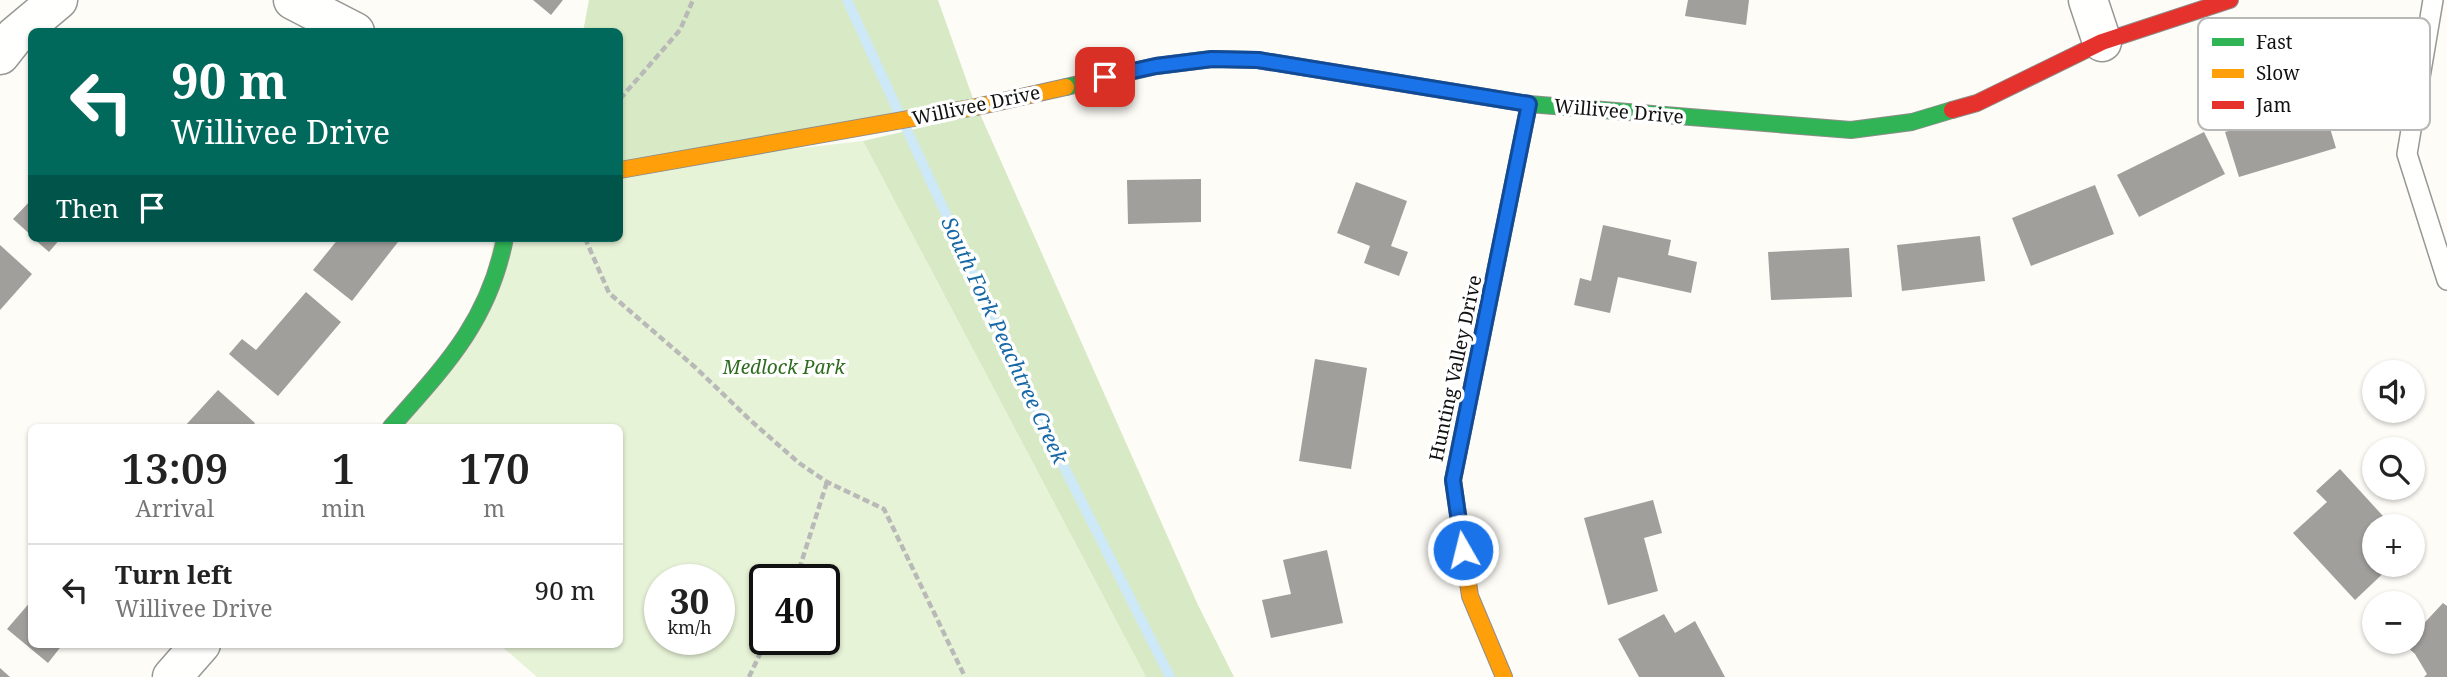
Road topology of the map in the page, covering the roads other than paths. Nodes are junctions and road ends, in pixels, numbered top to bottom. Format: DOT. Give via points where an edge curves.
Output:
graph roads {
  1 [pos="58,0"];
  2 [pos="293,0"];
  3 [pos="2088,0"];
  4 [pos="2230,0"];
  5 [pos="2433,0"];
  6 [pos="2430,18"];
  7 [pos="347,28"];
  8 [pos="2102,42"];
  9 [pos="0,55"];
  10 [pos="1529,104"];
  11 [pos="2411,130"];
  12 [pos="623,169"];
  13 [pos="504,242"];
  14 [pos="2447,280"];
  15 [pos="394,424"];
  16 [pos="197,648"];
  17 [pos="172,677"];
  18 [pos="1504,677"];
  1 -- 9 [label="street"];
  2 -- 7 [label="street"];
  3 -- 8 [label="street"];
  4 -- 8 [label="street, Willivee Drive"];
  5 -- 6 [label="lane"];
  8 -- 10 [label="street, Willivee Drive" via="1977,103 1912,122 1851,130"];
  10 -- 12 [label="street, Willivee Drive" via="1258,60 1212,59 1156,66 855,130"];
  10 -- 18 [label="street, Hunting Valley Drive" via="1453,480 1470,596"];
  11 -- 14 [label="lane" via="2407,154"];
  13 -- 15 [label="street" via="481,317"];
  16 -- 17 [label="street"];
}
